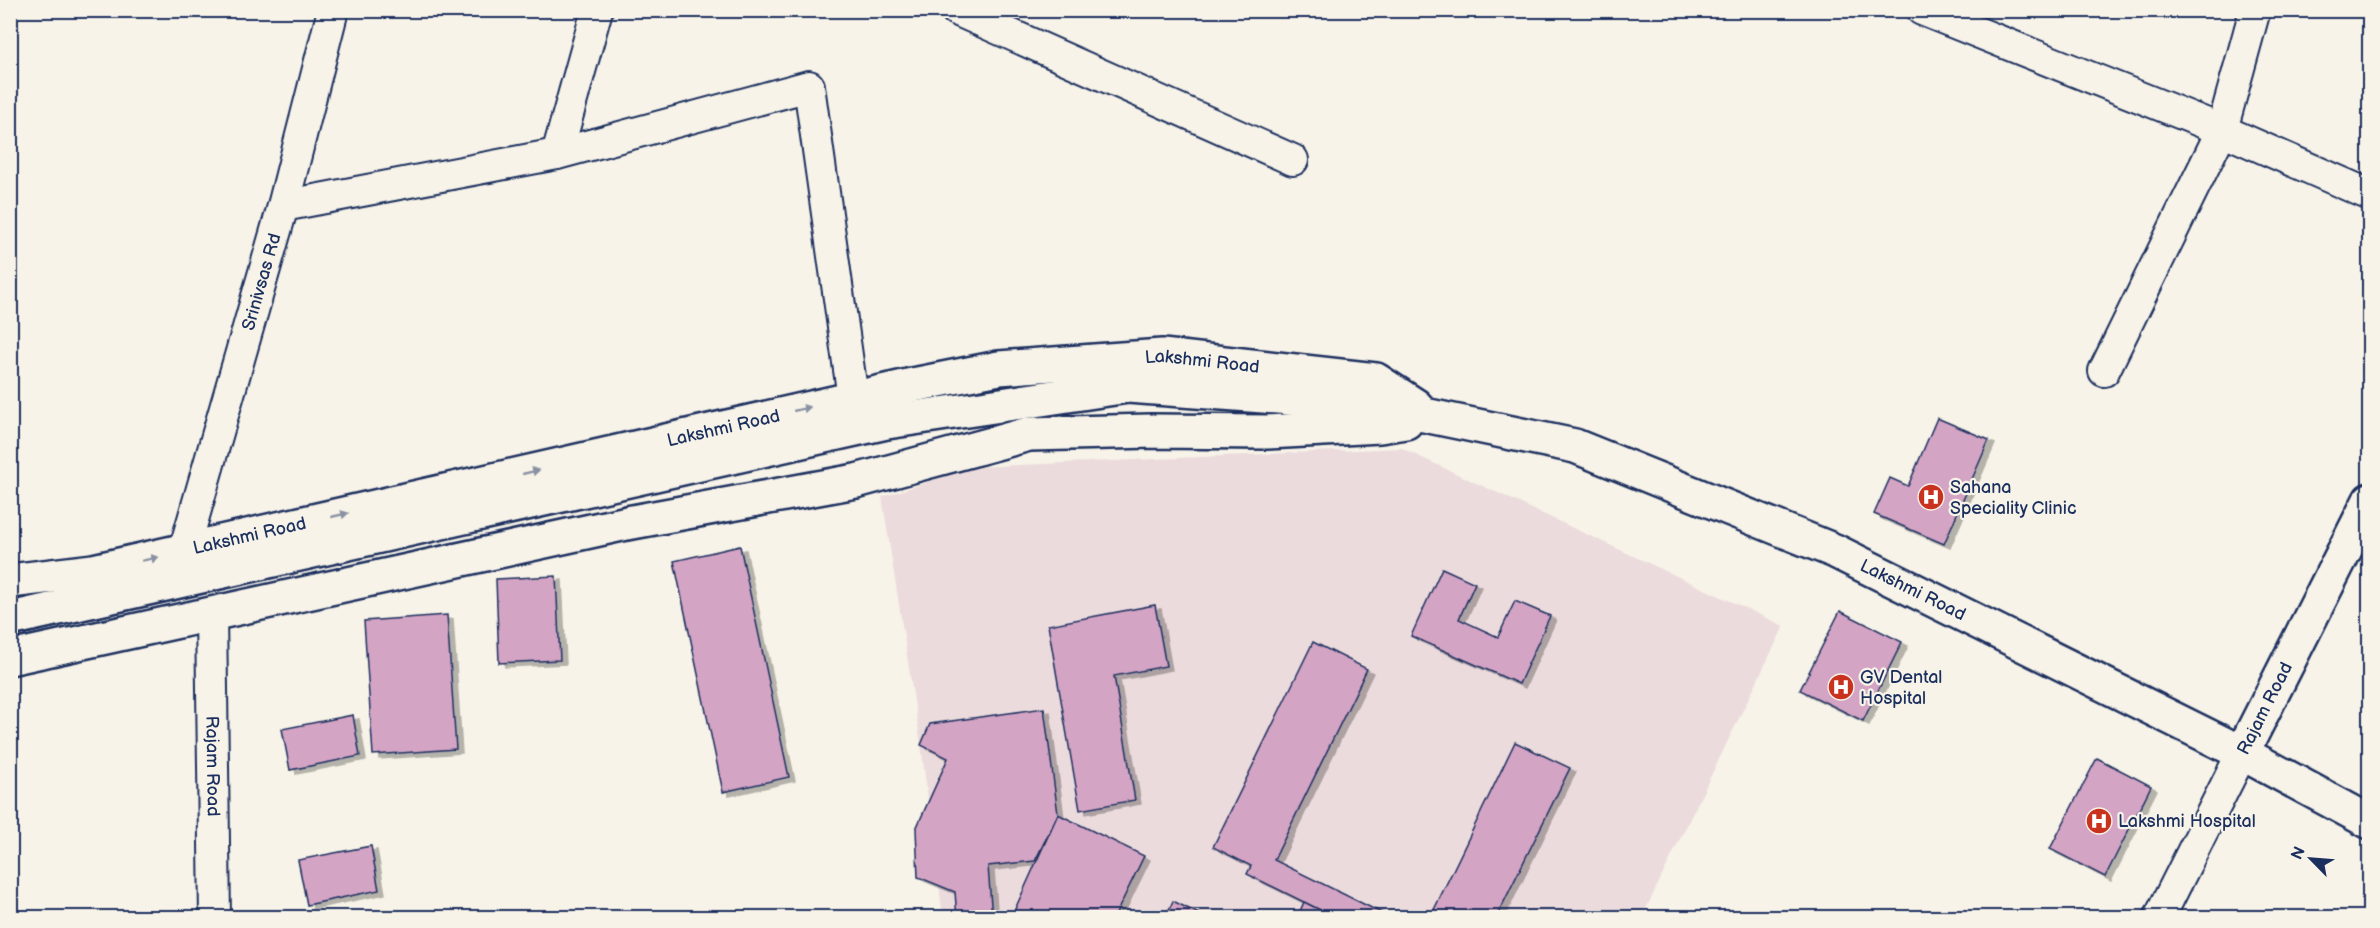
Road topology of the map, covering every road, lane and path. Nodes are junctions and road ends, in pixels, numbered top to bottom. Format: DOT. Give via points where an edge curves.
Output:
graph roads {
  1 [pos="333,10"];
  2 [pos="597,10"];
  3 [pos="956,10"];
  4 [pos="1922,10"];
  5 [pos="2255,10"];
  6 [pos="2222,130"];
  7 [pos="557,154"];
  8 [pos="1293,160"];
  9 [pos="2370,195"];
  10 [pos="283,206"];
  11 [pos="2104,371"];
  12 [pos="853,398"];
  13 [pos="1434,417"];
  14 [pos="2370,501"];
  15 [pos="184,551"];
  16 [pos="10,581"];
  17 [pos="211,613"];
  18 [pos="10,619"];
  19 [pos="10,658"];
  20 [pos="2242,753"];
  21 [pos="2370,822"];
  22 [pos="215,918"];
  23 [pos="2159,918"];
  1 -- 10 [label="street, Srinivsas Rd"];
  2 -- 7 [label="street"];
  3 -- 8 [label="street"];
  4 -- 6 [label="street"];
  5 -- 6 [label="street"];
  6 -- 9 [label="street"];
  6 -- 11 [label="street"];
  7 -- 10 [label="street"];
  7 -- 12 [label="street" via="809,86"];
  10 -- 15 [label="street, Srinivsas Rd"];
  12 -- 13 [label="street, Lakshmi Road" via="999,368 1162,356 1376,380"];
  15 -- 12 [label="street, Lakshmi Road, one-way"];
  13 -- 17 [label="street, Lakshmi Road" via="1380,426 1267,432 1029,434 856,482 627,523"];
  13 -- 18 [label="street, Lakshmi Road" via="1371,404 1128,386 886,422"];
  13 -- 20 [label="street, Lakshmi Road" via="1575,446 1835,550"];
  14 -- 20 [label="street, Rajam Road"];
  16 -- 15 [label="street, Lakshmi Road, one-way" via="93,571"];
  17 -- 19 [label="street, Lakshmi Road"];
  17 -- 22 [label="street, Rajam Road"];
  20 -- 21 [label="street, Lakshmi Road"];
  20 -- 23 [label="street, Rajam Road"];
}
